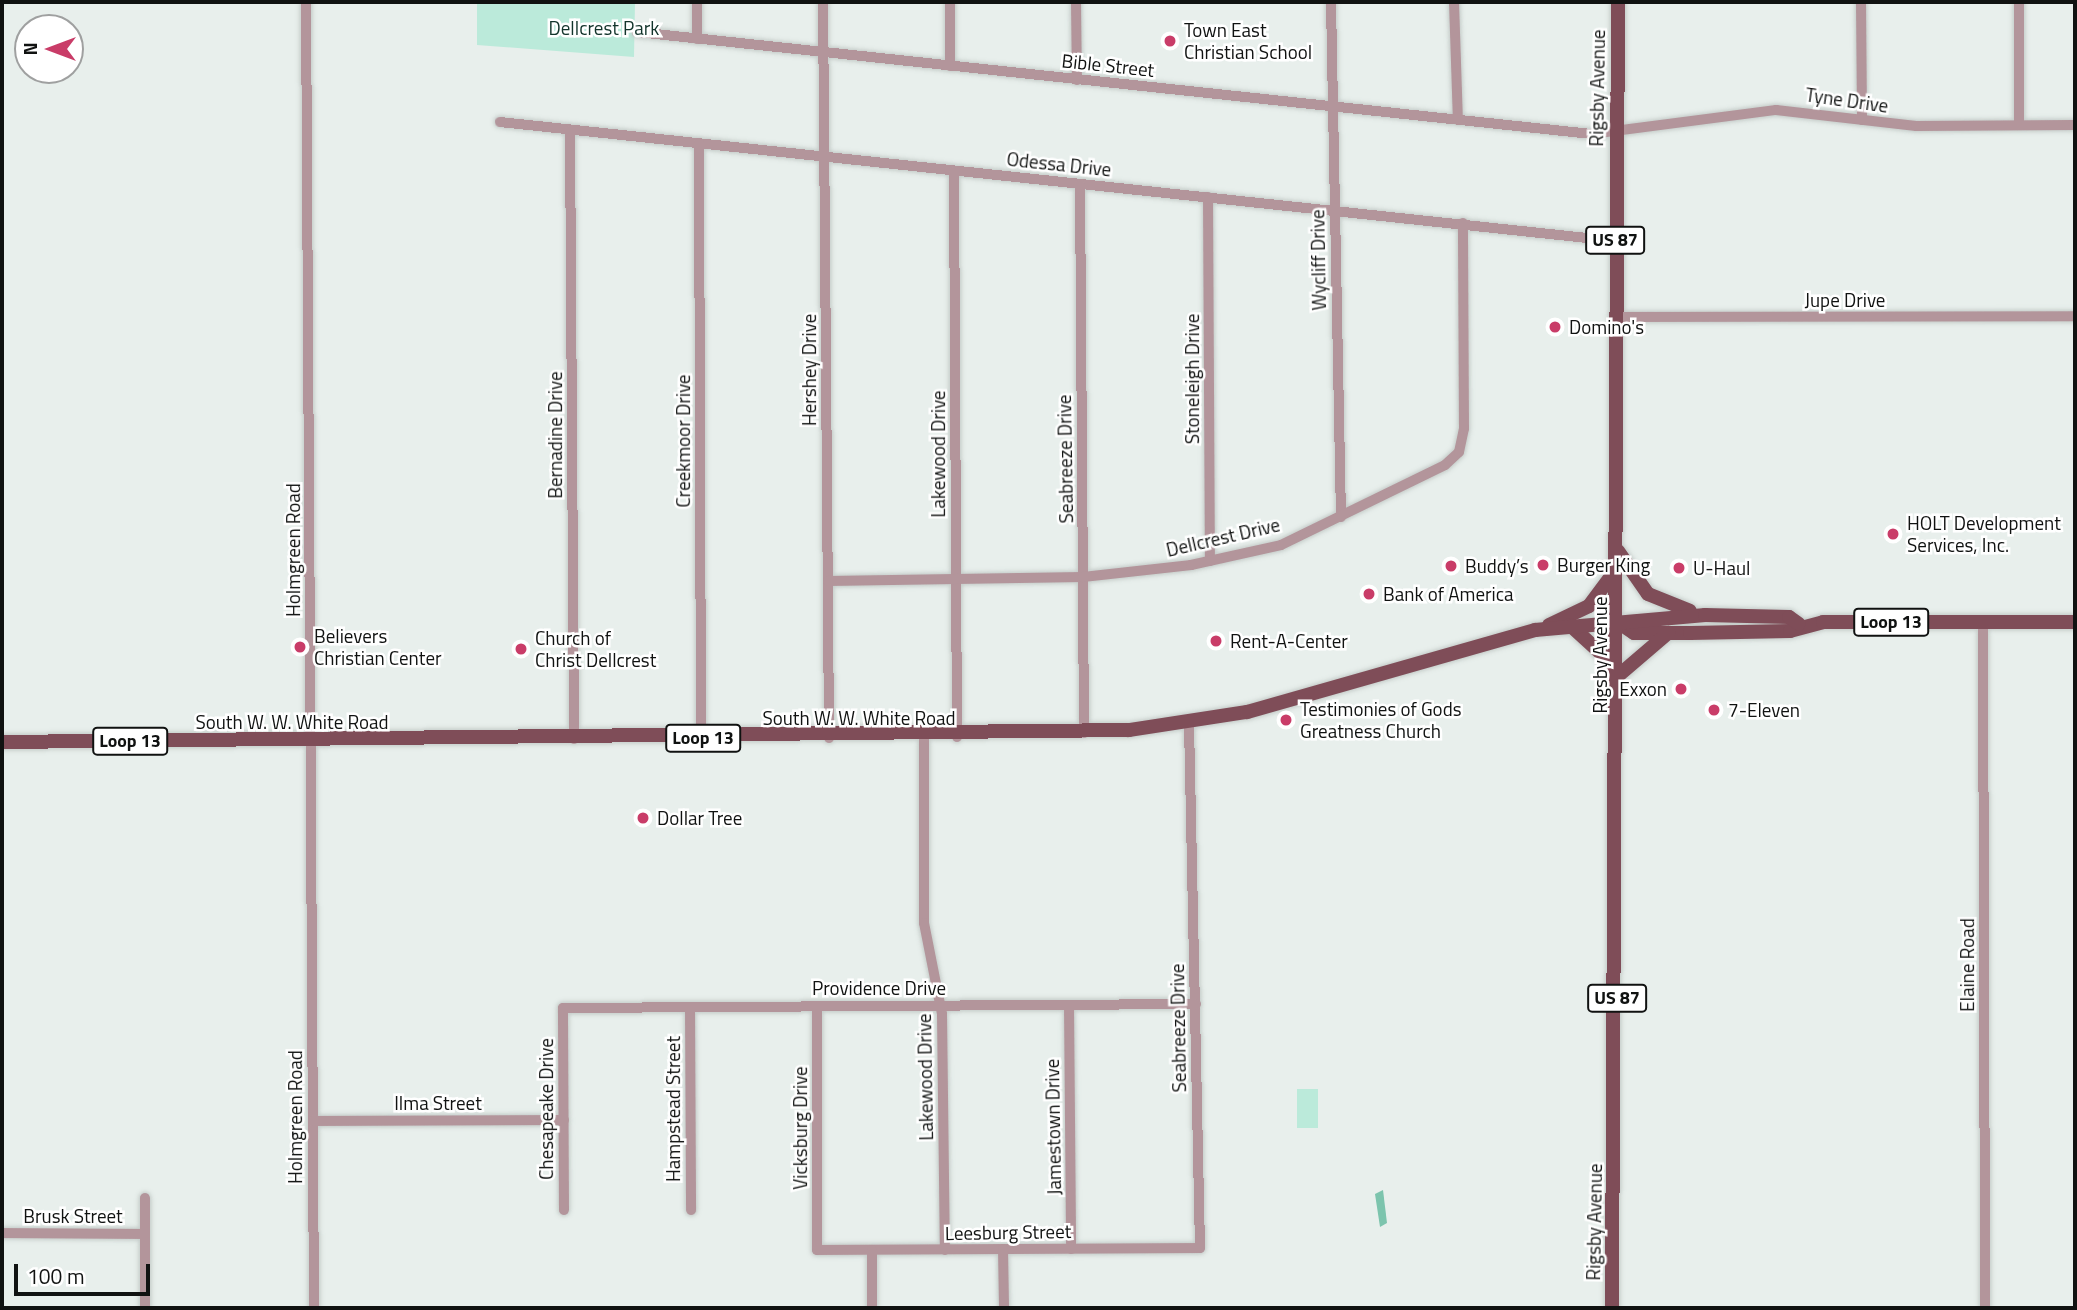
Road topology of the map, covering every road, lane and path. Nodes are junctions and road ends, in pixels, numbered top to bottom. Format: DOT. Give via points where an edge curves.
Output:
graph roads {
  1 [pos="306,2"];
  2 [pos="697,2"];
  3 [pos="823,2"];
  4 [pos="950,2"];
  5 [pos="1076,2"];
  6 [pos="1331,2"];
  7 [pos="1454,2"];
  8 [pos="1618,2"];
  9 [pos="1861,2"];
  10 [pos="2019,2"];
  11 [pos="637,32"];
  12 [pos="697,39"];
  13 [pos="824,52"];
  14 [pos="950,66"];
  15 [pos="1077,80"];
  16 [pos="1334,107"];
  17 [pos="1458,120"];
  18 [pos="1862,120"];
  19 [pos="500,122"];
  20 [pos="2019,125"];
  21 [pos="2075,125"];
  22 [pos="1616,128"];
  23 [pos="570,130"];
  24 [pos="699,143"];
  25 [pos="825,157"];
  26 [pos="954,170"];
  27 [pos="1080,184"];
  28 [pos="1208,197"];
  29 [pos="1335,211"];
  30 [pos="1463,223"];
  31 [pos="1615,241"];
  32 [pos="2075,316"];
  33 [pos="1615,317"];
  34 [pos="1341,517"];
  35 [pos="1618,550"];
  36 [pos="1210,561"];
  37 [pos="1618,567"];
  38 [pos="1083,577"];
  39 [pos="956,579"];
  40 [pos="828,581"];
  41 [pos="1705,615"];
  42 [pos="1690,616"];
  43 [pos="1983,622"];
  44 [pos="2075,622"];
  45 [pos="1619,624"];
  46 [pos="1799,624"];
  47 [pos="1570,625"];
  48 [pos="1542,629"];
  49 [pos="1668,633"];
  50 [pos="1689,633"];
  51 [pos="1619,681"];
  52 [pos="1189,723"];
  53 [pos="1084,733"];
  54 [pos="924,737"];
  55 [pos="957,737"];
  56 [pos="701,738"];
  57 [pos="829,738"];
  58 [pos="575,739"];
  59 [pos="312,741"];
  60 [pos="2,742"];
  61 [pos="1196,1004"];
  62 [pos="1069,1005"];
  63 [pos="817,1006"];
  64 [pos="941,1006"];
  65 [pos="690,1007"];
  66 [pos="563,1008"];
  67 [pos="564,1120"];
  68 [pos="313,1121"];
  69 [pos="145,1198"];
  70 [pos="564,1210"];
  71 [pos="691,1210"];
  72 [pos="2,1233"];
  73 [pos="144,1234"];
  74 [pos="1200,1248"];
  75 [pos="1003,1249"];
  76 [pos="1072,1249"];
  77 [pos="817,1250"];
  78 [pos="872,1250"];
  79 [pos="945,1250"];
  80 [pos="145,1308"];
  81 [pos="314,1308"];
  82 [pos="872,1308"];
  83 [pos="1004,1308"];
  84 [pos="1612,1308"];
  85 [pos="1985,1308"];
  1 -- 59 [label="street, Holmgreen Road"];
  2 -- 12 [label="street"];
  3 -- 13 [label="street, Hershey Drive"];
  4 -- 14 [label="street"];
  5 -- 15 [label="street"];
  6 -- 16 [label="street, Wycliff Drive"];
  7 -- 17 [label="street"];
  8 -- 22 [label="main road, Rigsby Avenue / US 87"];
  9 -- 18 [label="street"];
  10 -- 20 [label="street"];
  11 -- 12 [label="street, Bible Street"];
  12 -- 13 [label="street, Bible Street"];
  13 -- 14 [label="street, Bible Street"];
  13 -- 25 [label="street, Hershey Drive"];
  14 -- 15 [label="street, Bible Street"];
  15 -- 16 [label="street, Bible Street"];
  16 -- 17 [label="street, Bible Street"];
  16 -- 29 [label="street, Wycliff Drive"];
  17 -- 22 [label="street, Bible Street" via="1591,135"];
  18 -- 20 [label="street, Tyne Drive"];
  18 -- 22 [label="street, Tyne Drive" via="1776,110 1697,125"];
  19 -- 23 [label="street, Odessa Drive"];
  20 -- 21 [label="street, Tyne Drive"];
  22 -- 31 [label="main road, Rigsby Avenue / US 87"];
  23 -- 24 [label="street, Odessa Drive"];
  23 -- 58 [label="street, Bernadine Drive"];
  24 -- 25 [label="street, Odessa Drive"];
  24 -- 56 [label="street, Creekmoor Drive"];
  25 -- 26 [label="street, Odessa Drive"];
  25 -- 40 [label="street, Hershey Drive"];
  26 -- 27 [label="street, Odessa Drive"];
  26 -- 39 [label="street, Lakewood Drive"];
  27 -- 28 [label="street, Odessa Drive"];
  27 -- 38 [label="street, Seabreeze Drive"];
  28 -- 29 [label="street, Odessa Drive"];
  28 -- 36 [label="street, Stoneleigh Drive"];
  29 -- 30 [label="street, Odessa Drive"];
  29 -- 34 [label="street, Wycliff Drive"];
  30 -- 31 [label="street, Odessa Drive"];
  30 -- 34 [label="street, Dellcrest Drive" via="1459,452"];
  31 -- 33 [label="main road, Rigsby Avenue / US 87"];
  32 -- 33 [label="street, Jupe Drive"];
  33 -- 35 [label="main road, Rigsby Avenue / US 87"];
  34 -- 36 [label="street, Dellcrest Drive" via="1269,549"];
  35 -- 37 [label="main road, Rigsby Avenue / US 87"];
  35 -- 41 [label="main road" via="1648,594"];
  36 -- 38 [label="street, Dellcrest Drive"];
  37 -- 45 [label="main road, Rigsby Avenue / US 87"];
  37 -- 48 [label="main road" via="1589,606"];
  38 -- 39 [label="street, Dellcrest Drive"];
  38 -- 53 [label="street, Seabreeze Drive"];
  39 -- 40 [label="street, Dellcrest Drive"];
  39 -- 55 [label="street, Lakewood Drive"];
  40 -- 57 [label="street, Hershey Drive"];
  41 -- 42 [label="main road, South W. W. White Road / Loop 13"];
  41 -- 46 [label="main road, South W. W. White Road / Loop 13" via="1789,617"];
  42 -- 45 [label="main road, South W. W. White Road / Loop 13"];
  42 -- 50 [label="main road"];
  43 -- 44 [label="main road, South W. W. White Road / Loop 13"];
  43 -- 46 [label="main road, South W. W. White Road / Loop 13"];
  43 -- 85 [label="street, Elaine Road"];
  45 -- 47 [label="main road, South W. W. White Road / Loop 13"];
  45 -- 49 [label="main road, South W. W. White Road / Loop 13" via="1634,633"];
  45 -- 51 [label="main road, Rigsby Avenue / US 87"];
  46 -- 50 [label="main road, South W. W. White Road / Loop 13" via="1790,631"];
  47 -- 48 [label="main road, South W. W. White Road / Loop 13"];
  47 -- 51 [label="main road" via="1604,656"];
  48 -- 52 [label="main road, South W. W. White Road / Loop 13" via="1348,686"];
  49 -- 50 [label="main road, South W. W. White Road / Loop 13"];
  49 -- 51 [label="main road"];
  51 -- 84 [label="main road, Rigsby Avenue / US 87"];
  52 -- 53 [label="main road, South W. W. White Road / Loop 13"];
  52 -- 61 [label="street, Seabreeze Drive"];
  53 -- 55 [label="main road, South W. W. White Road / Loop 13"];
  54 -- 55 [label="main road, South W. W. White Road / Loop 13"];
  54 -- 57 [label="main road, South W. W. White Road / Loop 13"];
  54 -- 64 [label="street, Lakewood Drive" via="924,923"];
  56 -- 57 [label="main road, South W. W. White Road / Loop 13"];
  56 -- 58 [label="main road, South W. W. White Road / Loop 13"];
  58 -- 59 [label="main road, South W. W. White Road / Loop 13"];
  59 -- 60 [label="main road, South W. W. White Road / Loop 13"];
  59 -- 68 [label="street, Holmgreen Road"];
  61 -- 62 [label="street, Providence Drive"];
  61 -- 74 [label="street, Seabreeze Drive"];
  62 -- 64 [label="street, Providence Drive"];
  62 -- 76 [label="street, Jamestown Drive"];
  63 -- 64 [label="street, Providence Drive"];
  63 -- 65 [label="street, Providence Drive"];
  63 -- 77 [label="street, Vicksburg Drive"];
  64 -- 79 [label="street, Lakewood Drive"];
  65 -- 66 [label="street, Providence Drive"];
  65 -- 71 [label="street, Hampstead Street"];
  66 -- 67 [label="street, Chesapeake Drive"];
  67 -- 68 [label="street, Ilma Street"];
  67 -- 70 [label="street, Chesapeake Drive"];
  68 -- 81 [label="street, Holmgreen Road"];
  69 -- 73 [label="street"];
  72 -- 73 [label="street, Brusk Street"];
  73 -- 80 [label="street"];
  74 -- 76 [label="street, Leesburg Street"];
  75 -- 76 [label="street, Leesburg Street"];
  75 -- 79 [label="street, Leesburg Street"];
  75 -- 83 [label="street"];
  77 -- 78 [label="street, Leesburg Street"];
  78 -- 79 [label="street, Leesburg Street"];
  78 -- 82 [label="street"];
}
